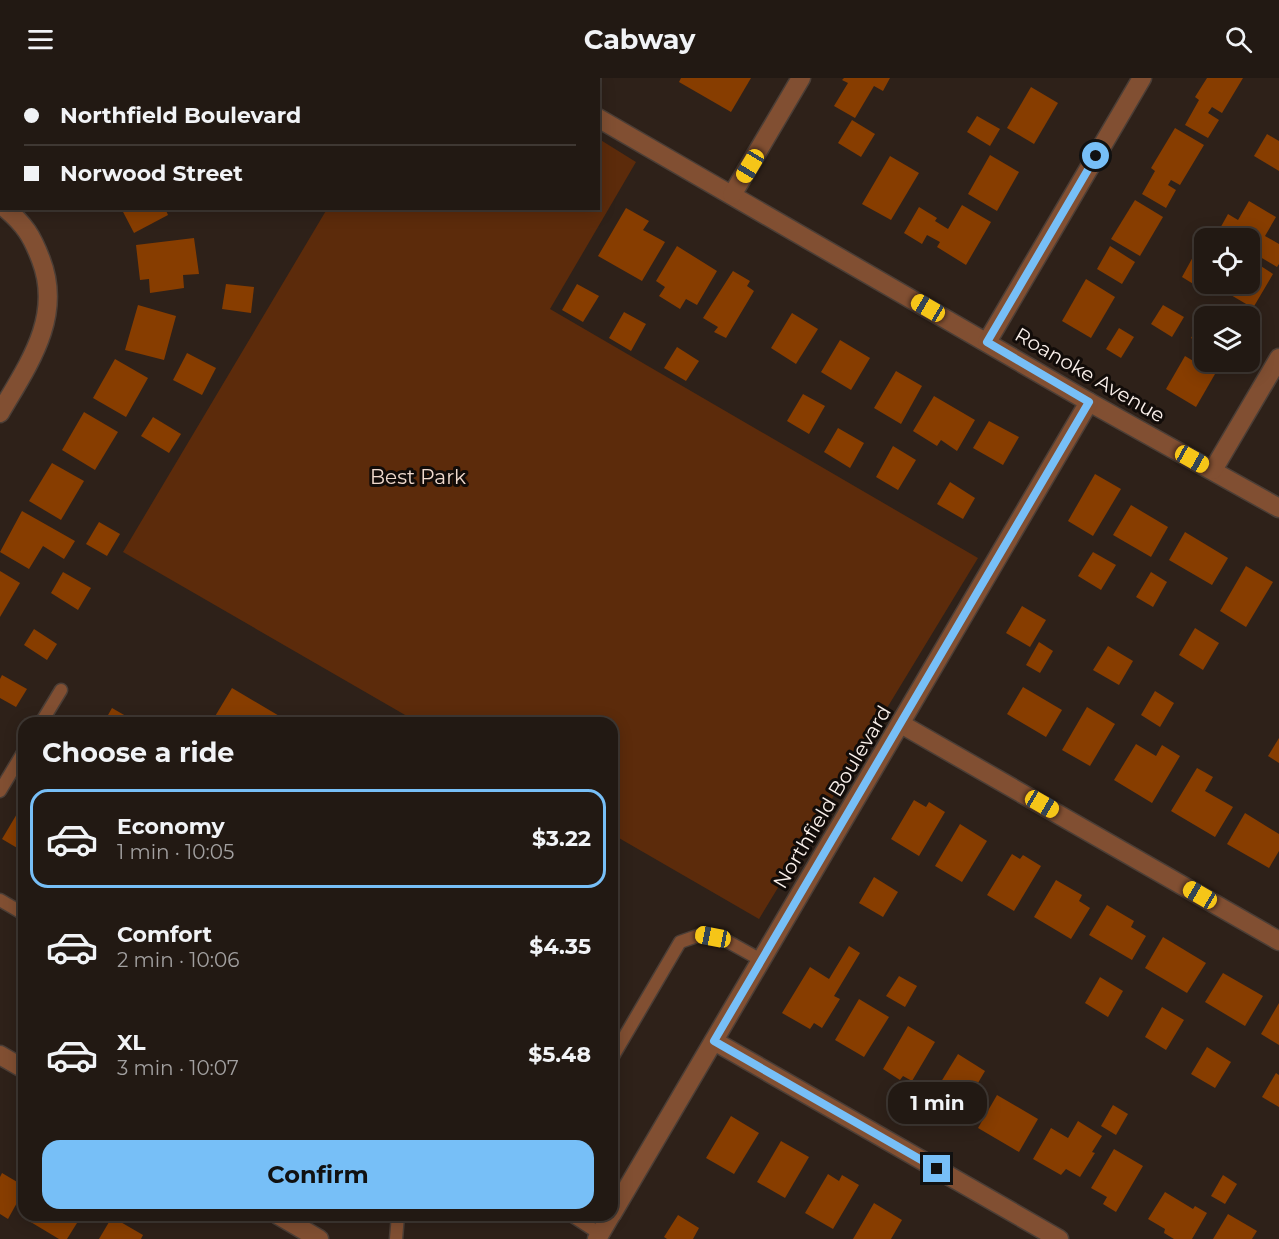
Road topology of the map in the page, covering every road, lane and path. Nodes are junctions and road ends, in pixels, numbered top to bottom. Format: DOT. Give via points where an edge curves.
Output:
graph roads {
  1 [pos="801,78"];
  2 [pos="1142,78"];
  3 [pos="600,119"];
  4 [pos="732,195"];
  5 [pos="7,210"];
  6 [pos="987,342"];
  7 [pos="1279,358"];
  8 [pos="1089,402"];
  9 [pos="0,413"];
  10 [pos="1213,470"];
  11 [pos="1279,508"];
  12 [pos="62,690"];
  13 [pos="45,717"];
  14 [pos="901,724"];
  15 [pos="18,762"];
  16 [pos="0,791"];
  17 [pos="0,900"];
  18 [pos="18,910"];
  19 [pos="1279,941"];
  20 [pos="761,960"];
  21 [pos="714,1041"];
  22 [pos="618,1048"];
  23 [pos="0,1055"];
  24 [pos="18,1066"];
  25 [pos="618,1204"];
  26 [pos="288,1221"];
  27 [pos="398,1221"];
  28 [pos="579,1221"];
  29 [pos="608,1221"];
  30 [pos="599,1237"];
  31 [pos="320,1239"];
  32 [pos="396,1239"];
  33 [pos="1059,1239"];
  1 -- 4 [label="street"];
  2 -- 6 [label="street"];
  3 -- 4 [label="street, Roanoke Avenue"];
  4 -- 6 [label="street, Roanoke Avenue"];
  5 -- 9 [label="street" via="22,223 37,250 47,276 49,304 43,333"];
  6 -- 8 [label="street, Roanoke Avenue"];
  7 -- 10 [label="street"];
  8 -- 10 [label="street, Roanoke Avenue"];
  8 -- 14 [label="street, Northfield Boulevard"];
  10 -- 11 [label="street, Roanoke Avenue"];
  12 -- 13 [label="lane"];
  14 -- 19 [label="street"];
  14 -- 20 [label="street, Northfield Boulevard"];
  15 -- 16 [label="lane"];
  17 -- 18 [label="lane"];
  20 -- 21 [label="street, Northfield Boulevard"];
  20 -- 22 [label="lane" via="725,940 700,935 680,942"];
  21 -- 25 [label="street, Northfield Boulevard"];
  21 -- 33 [label="street"];
  23 -- 24 [label="street"];
  26 -- 31 [label="street"];
  27 -- 32 [label="lane"];
  28 -- 30 [label="lane"];
  29 -- 30 [label="street, Northfield Boulevard"];
}
